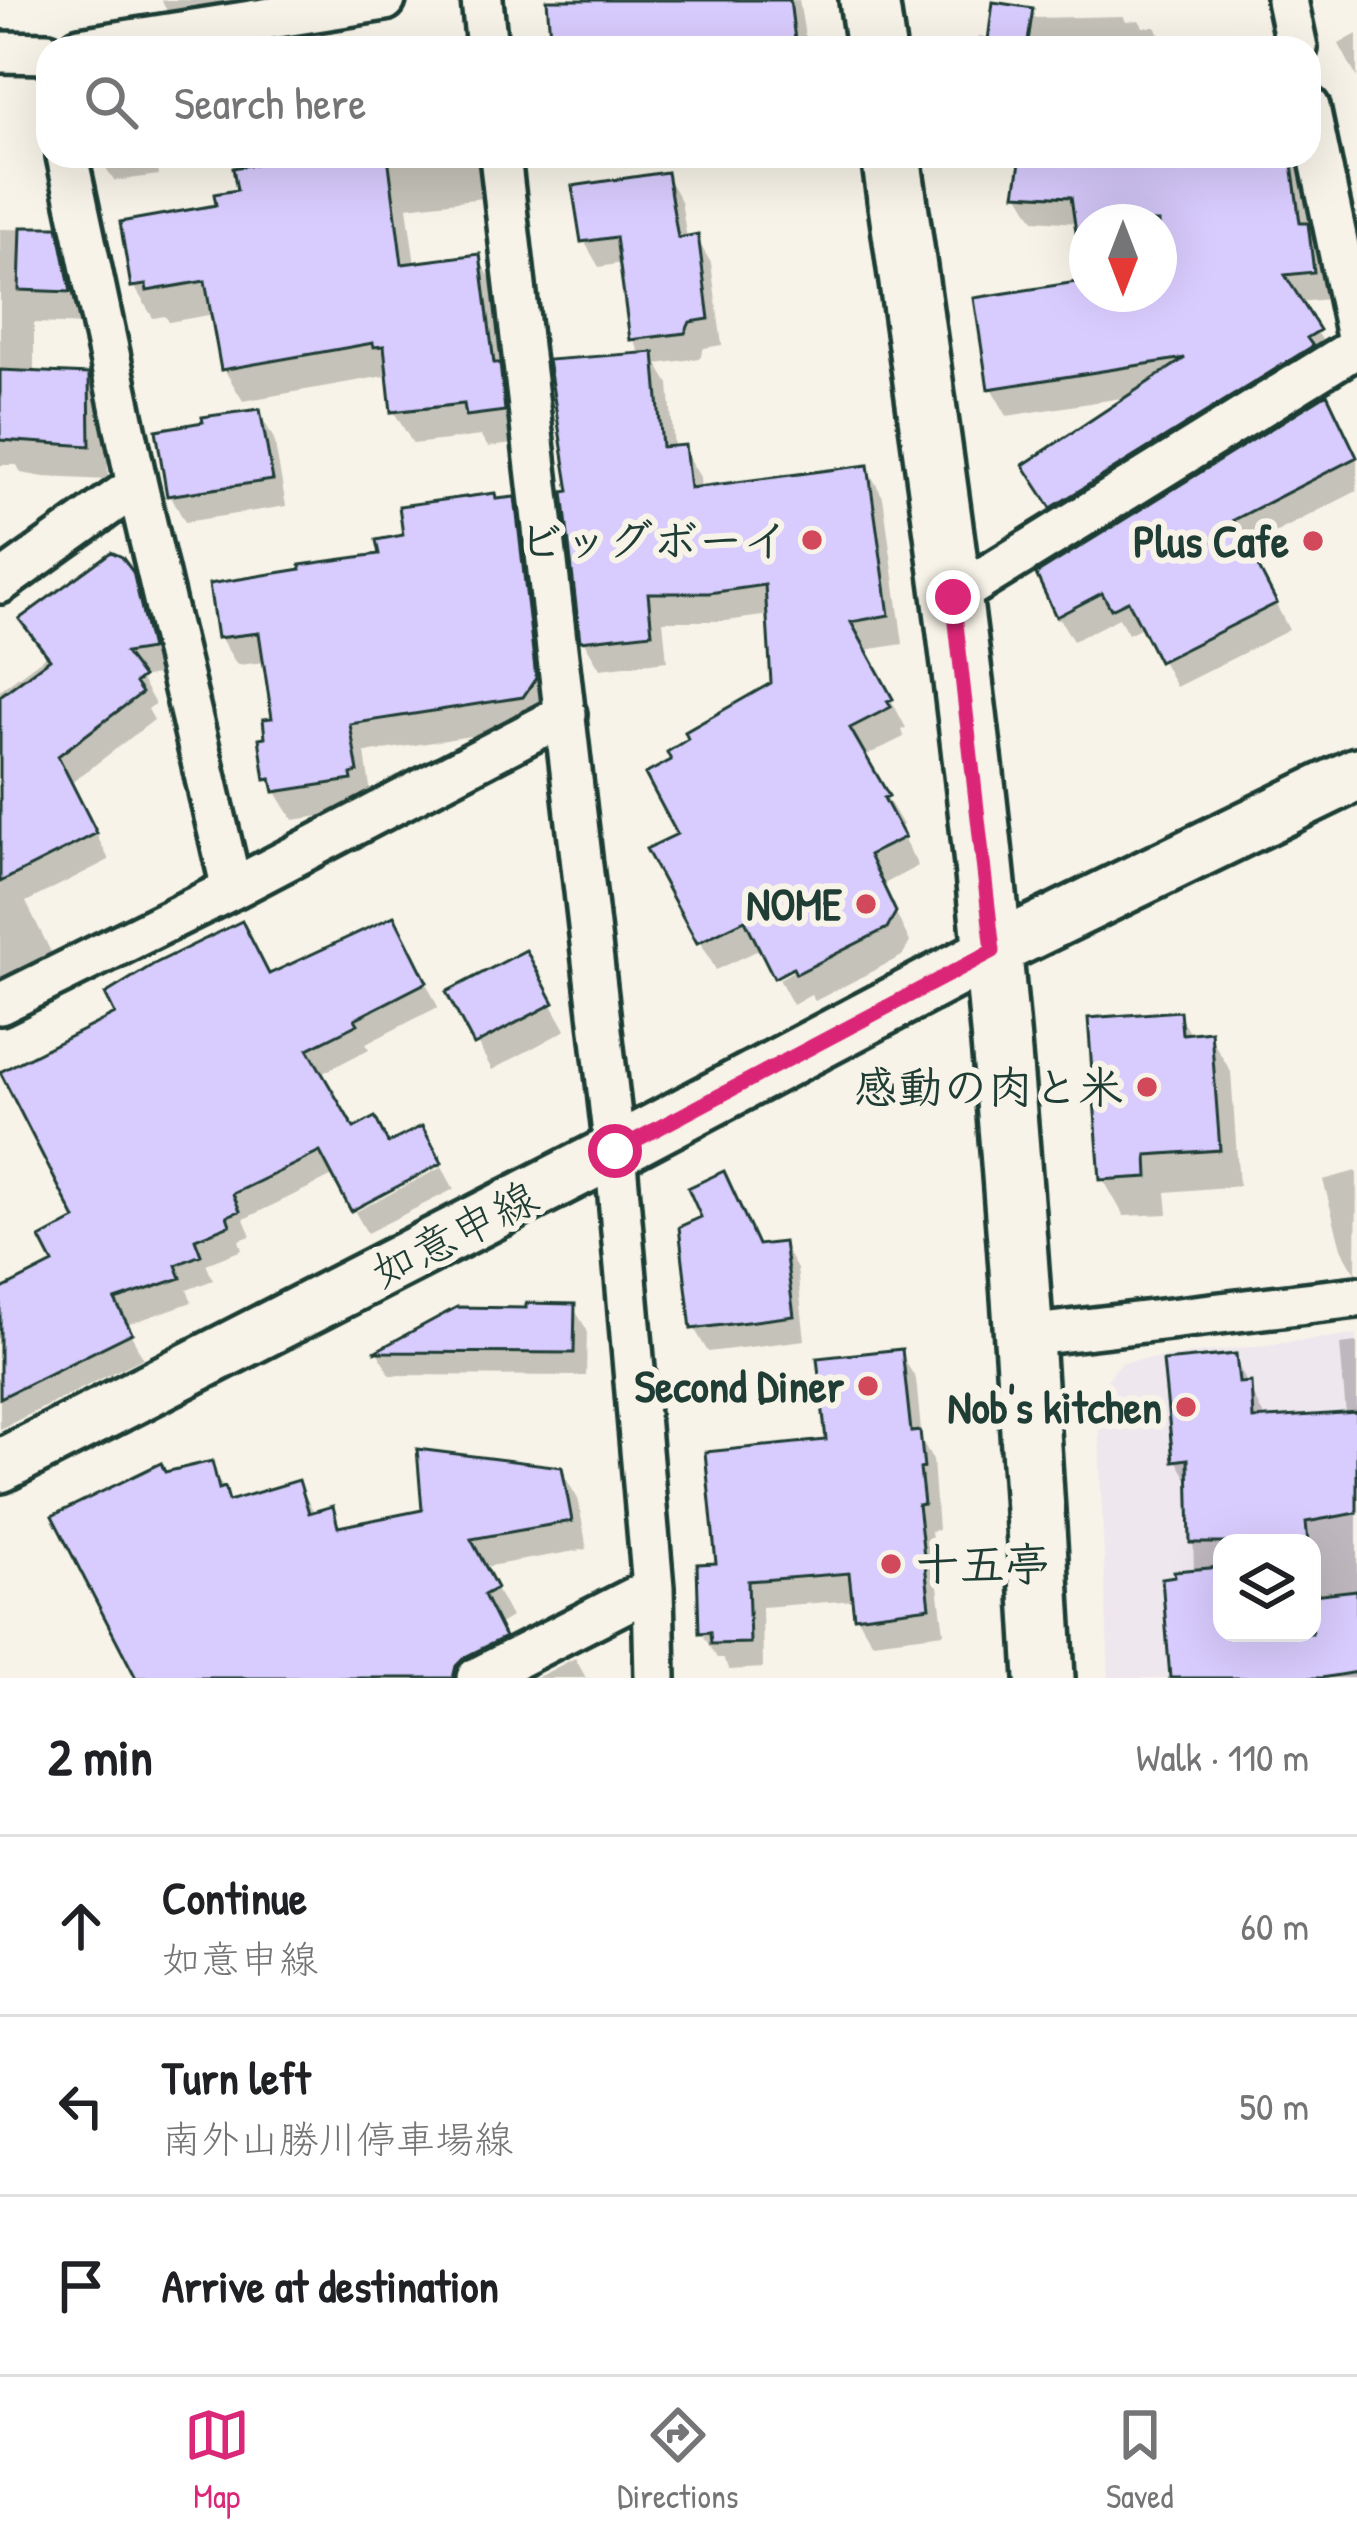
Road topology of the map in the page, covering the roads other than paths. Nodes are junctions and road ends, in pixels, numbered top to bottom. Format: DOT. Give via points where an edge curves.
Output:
graph roads {
  1 [pos="385,0"];
  2 [pos="482,0"];
  3 [pos="869,0"];
  4 [pos="1287,0"];
  5 [pos="170,36"];
  6 [pos="486,36"];
  7 [pos="874,36"];
  8 [pos="1294,36"];
  9 [pos="0,52"];
  10 [pos="36,54"];
  11 [pos="1321,164"];
  12 [pos="70,168"];
  13 [pos="501,168"];
  14 [pos="893,168"];
  15 [pos="1357,337"];
  16 [pos="1357,347"];
  17 [pos="136,485"];
  18 [pos="0,584"];
  19 [pos="953,597"];
  20 [pos="566,713"];
  21 [pos="1357,774"];
  22 [pos="232,889"];
  23 [pos="993,951"];
  24 [pos="0,1004"];
  25 [pos="615,1151"];
  26 [pos="1357,1297"];
  27 [pos="1025,1336"];
  28 [pos="0,1466"];
  29 [pos="653,1588"];
  30 [pos="477,1678"];
  31 [pos="655,1678"];
  32 [pos="1045,1678"];
  1 -- 5 [label="street"];
  2 -- 6 [label="street"];
  3 -- 7 [label="main road"];
  4 -- 8 [label="street"];
  9 -- 10 [label="street"];
  11 -- 15 [label="street"];
  12 -- 17 [label="street"];
  13 -- 20 [label="street"];
  14 -- 19 [label="main road"];
  16 -- 19 [label="street"];
  17 -- 18 [label="street"];
  17 -- 22 [label="street"];
  19 -- 23 [label="main road"];
  20 -- 22 [label="street"];
  20 -- 25 [label="street"];
  21 -- 23 [label="street, 如意申線"];
  22 -- 24 [label="street"];
  23 -- 25 [label="street, 如意申線"];
  23 -- 27 [label="main road"];
  25 -- 28 [label="street, 如意申線"];
  25 -- 29 [label="street"];
  26 -- 27 [label="street"];
  27 -- 32 [label="main road"];
  29 -- 30 [label="street"];
  29 -- 31 [label="street"];
}
